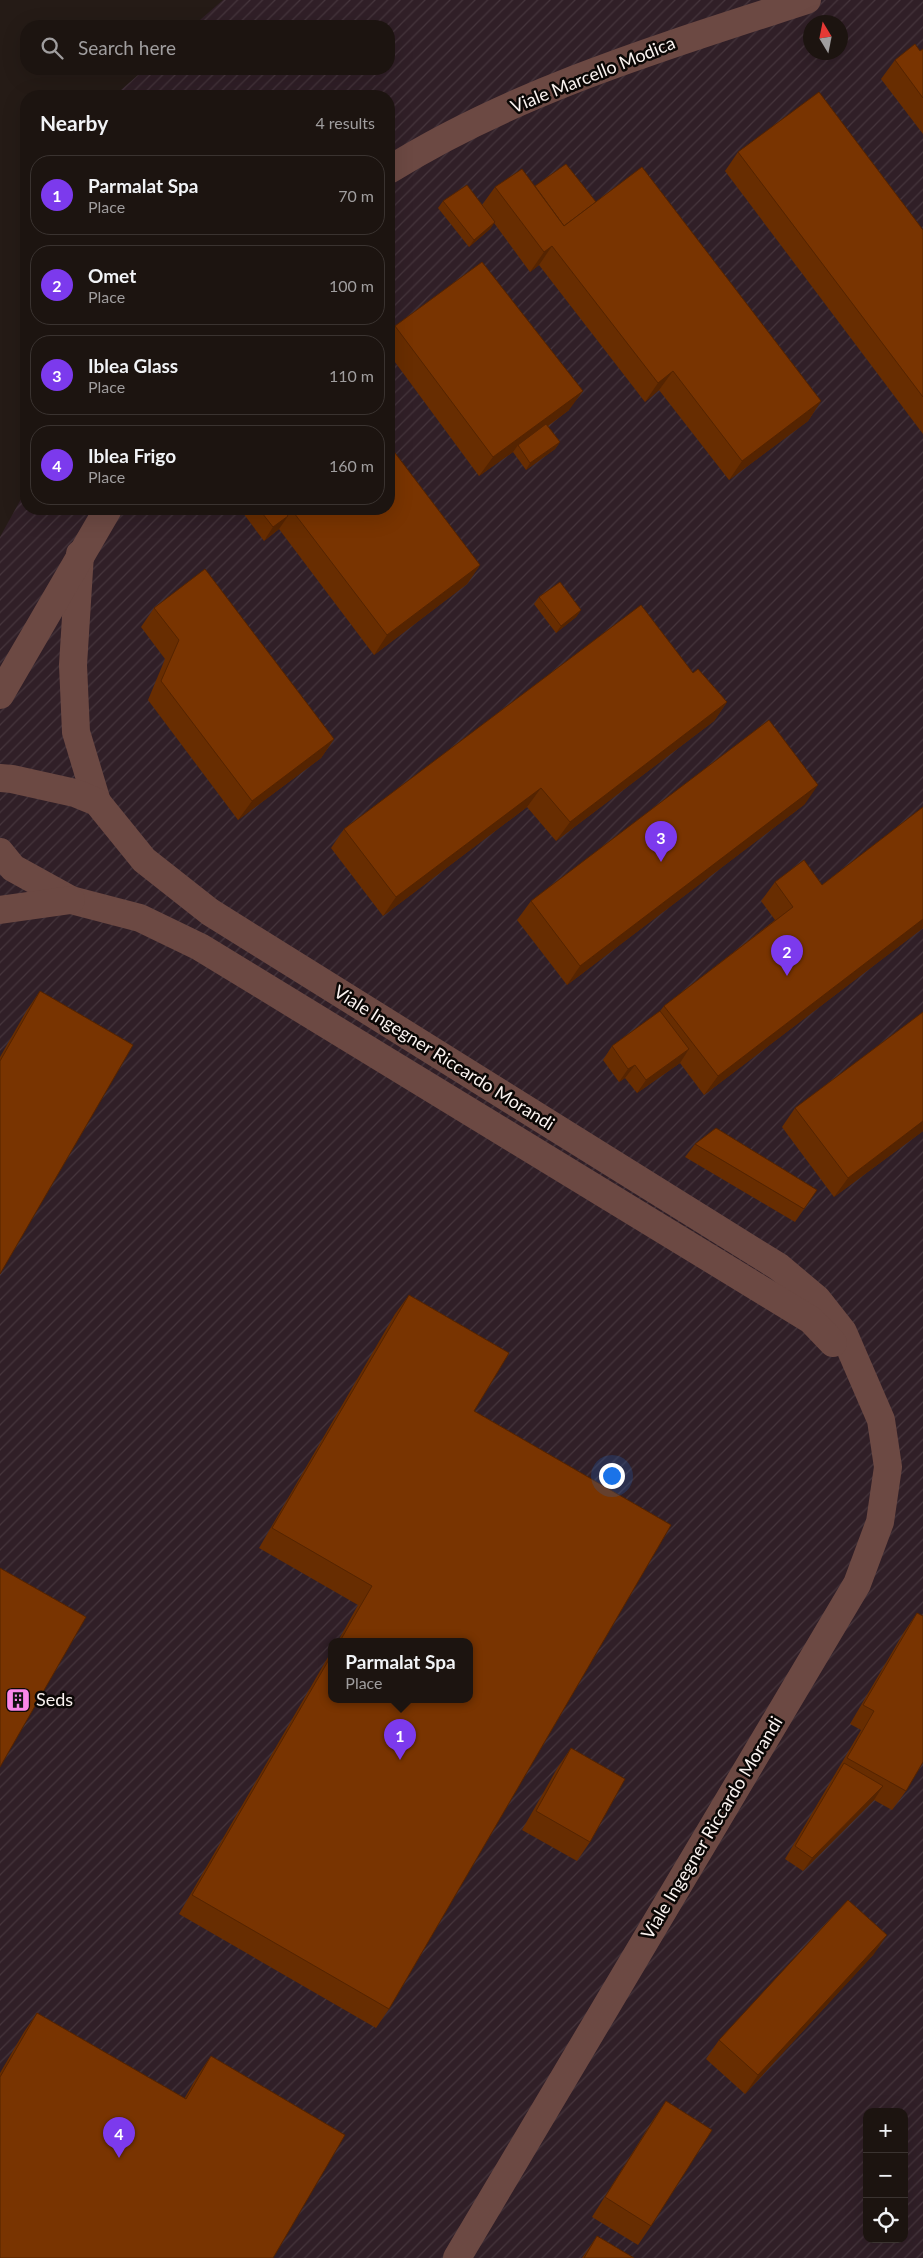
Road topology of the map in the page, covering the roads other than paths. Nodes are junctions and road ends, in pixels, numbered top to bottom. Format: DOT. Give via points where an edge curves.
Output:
graph roads {
  1 [pos="806,0"];
  2 [pos="395,166"];
  3 [pos="104,515"];
  4 [pos="80,554"];
  5 [pos="0,695"];
  6 [pos="0,778"];
  7 [pos="97,802"];
  8 [pos="0,852"];
  9 [pos="71,900"];
  10 [pos="0,910"];
  11 [pos="862,1376"];
  12 [pos="457,2258"];
  1 -- 2 [label="street, Viale Marcello Modica" via="653,50 549,90 427,146"];
  3 -- 4 [label="street"];
  4 -- 5 [label="street"];
  4 -- 7 [label="street" via="72,666 76,732"];
  6 -- 7 [label="street, Viale Ingegner Riccardo Morandi" via="75,793"];
  7 -- 11 [label="street, Viale Ingegner Riccardo Morandi" via="144,860 210,912 779,1267 817,1299 843,1332"];
  8 -- 9 [label="street, Viale Ingegner Riccardo Morandi" via="13,868"];
  9 -- 10 [label="street"];
  9 -- 11 [label="street, Viale Ingegner Riccardo Morandi" via="140,918 200,947 811,1320"];
  11 -- 12 [label="street, Viale Ingegner Riccardo Morandi" via="881,1420 888,1467 880,1522 857,1584"];
}
